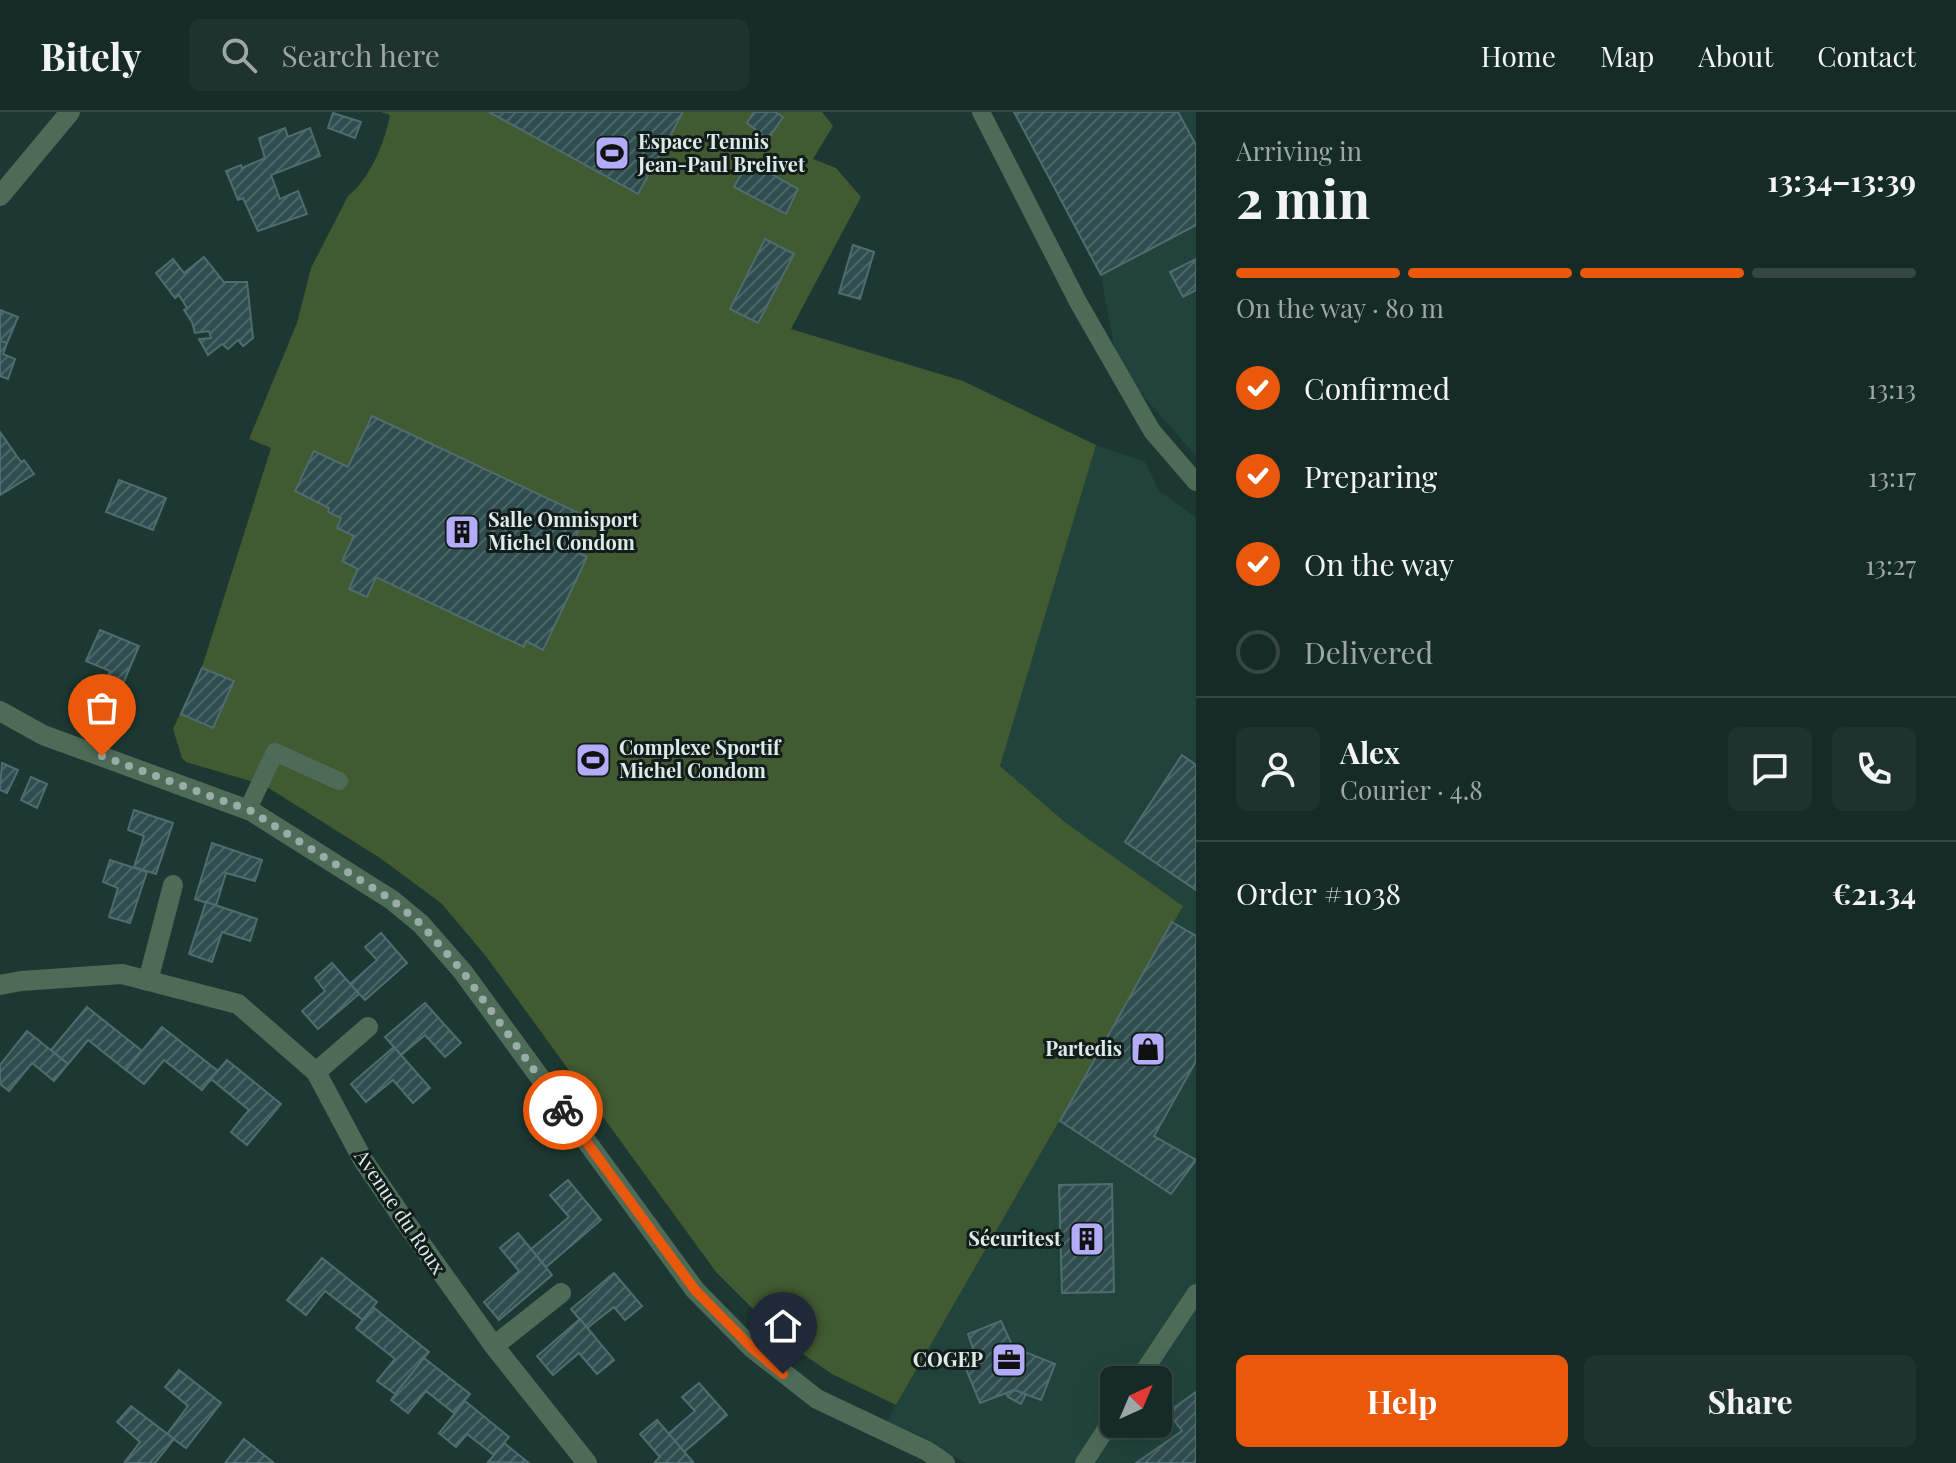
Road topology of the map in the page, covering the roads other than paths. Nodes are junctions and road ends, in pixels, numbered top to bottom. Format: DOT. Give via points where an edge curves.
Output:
graph roads {
  1 [pos="70,112"];
  2 [pos="981,112"];
  3 [pos="0,196"];
  4 [pos="1196,482"];
  5 [pos="0,711"];
  6 [pos="339,781"];
  7 [pos="248,809"];
  8 [pos="173,885"];
  9 [pos="148,981"];
  10 [pos="0,985"];
  11 [pos="368,1027"];
  12 [pos="316,1072"];
  13 [pos="561,1293"];
  14 [pos="1196,1293"];
  15 [pos="494,1346"];
  16 [pos="1147,1366"];
  17 [pos="1100,1438"];
  18 [pos="587,1463"];
  19 [pos="945,1463"];
  20 [pos="1084,1463"];
  1 -- 3 [label="street"];
  2 -- 4 [label="lane" via="1078,302 1152,431"];
  5 -- 7 [label="street" via="43,735"];
  6 -- 7 [label="lane" via="275,752"];
  7 -- 19 [label="street" via="421,924 463,972 695,1290 752,1348 817,1399"];
  8 -- 9 [label="street"];
  9 -- 10 [label="street, Avenue du Roux" via="122,974"];
  9 -- 12 [label="street, Avenue du Roux" via="238,1004"];
  11 -- 12 [label="street"];
  12 -- 15 [label="street, Avenue du Roux" via="363,1160"];
  13 -- 15 [label="street"];
  14 -- 16 [label="lane"];
  15 -- 18 [label="street, Avenue du Roux"];
  17 -- 20 [label="lane"];
}
